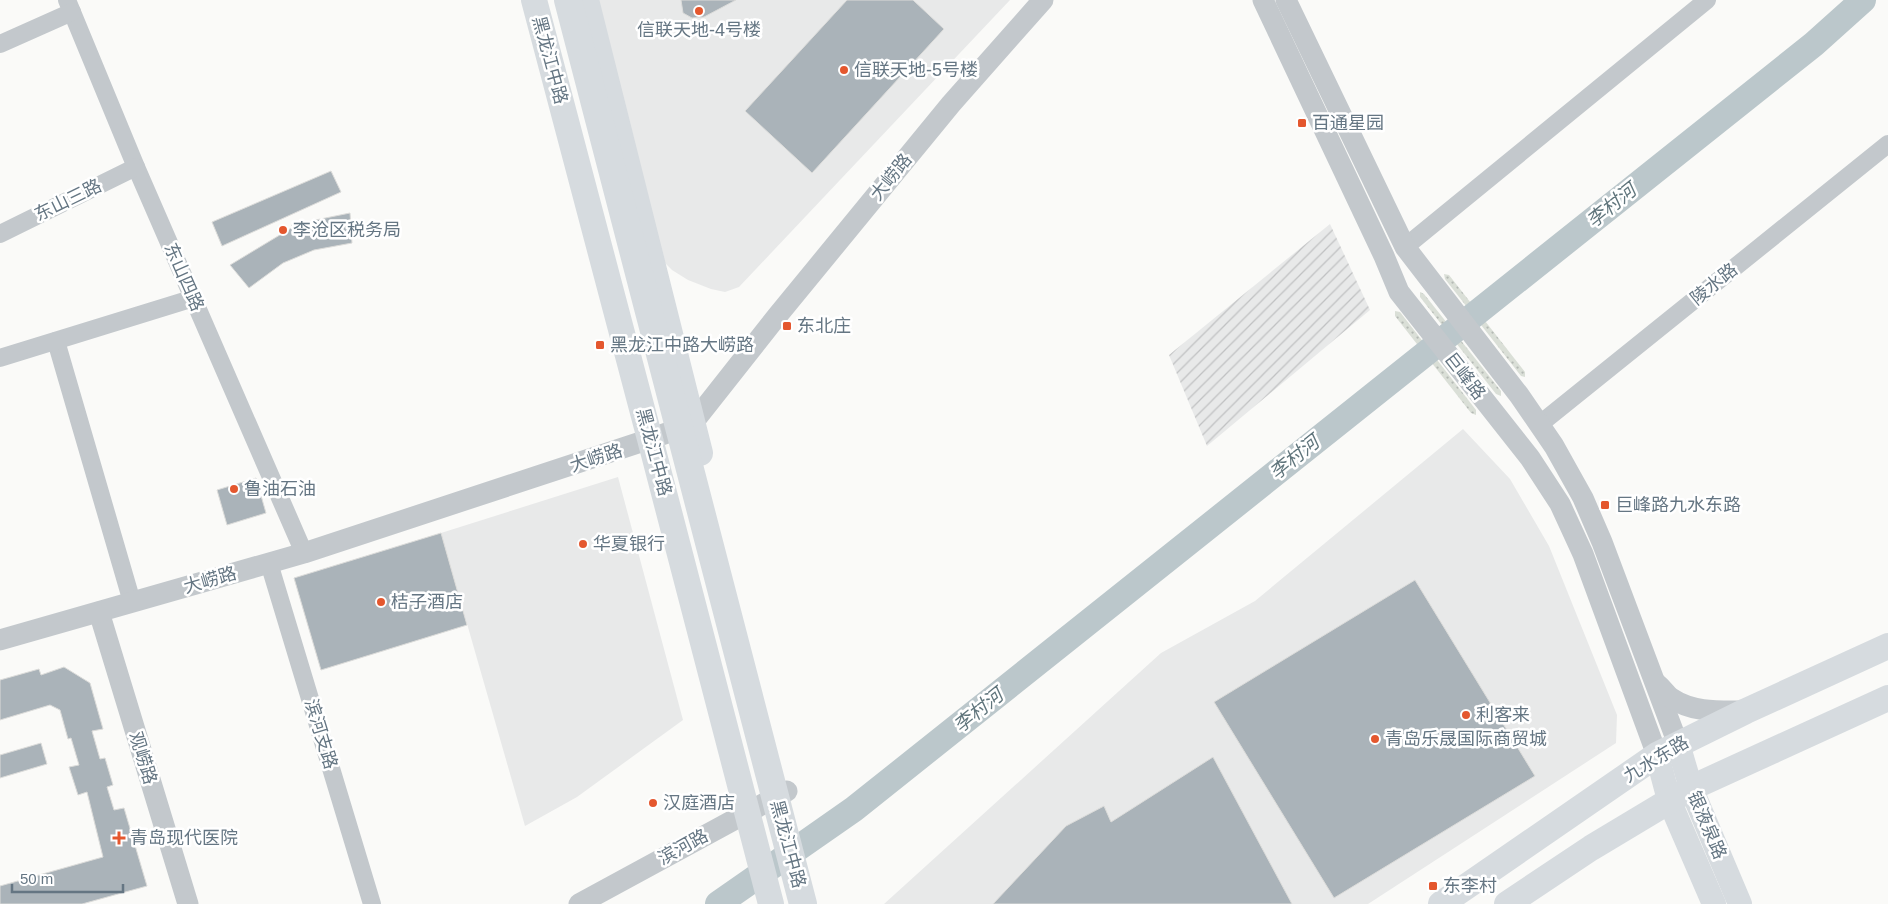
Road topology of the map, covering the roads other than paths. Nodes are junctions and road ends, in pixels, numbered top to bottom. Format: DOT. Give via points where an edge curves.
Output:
graph roads {
  1 [pos="534,0"];
  2 [pos="550,0"];
  3 [pos="568,0"];
  4 [pos="586,0"];
  5 [pos="1044,0"];
  6 [pos="1263,0"];
  7 [pos="1286,0"];
  8 [pos="1708,0"];
  9 [pos="69,6"];
  10 [pos="0,44"];
  11 [pos="1888,144"];
  12 [pos="136,167"];
  13 [pos="0,234"];
  14 [pos="1405,248"];
  15 [pos="194,298"];
  16 [pos="56,341"];
  17 [pos="0,358"];
  18 [pos="692,424"];
  19 [pos="1540,424"];
  20 [pos="650,440"];
  21 [pos="304,553"];
  22 [pos="269,563"];
  23 [pos="132,602"];
  24 [pos="98,612"];
  25 [pos="0,640"];
  26 [pos="1888,646"];
  27 [pos="1655,682"];
  28 [pos="1888,698"];
  29 [pos="1746,711"];
  30 [pos="1668,749"];
  31 [pos="787,791"];
  32 [pos="1680,794"];
  33 [pos="747,812"];
  34 [pos="188,904"];
  35 [pos="372,904"];
  36 [pos="579,904"];
  37 [pos="771,904"];
  38 [pos="784,904"];
  39 [pos="803,904"];
  40 [pos="816,904"];
  41 [pos="1441,904"];
  42 [pos="1508,904"];
  43 [pos="1714,904"];
  44 [pos="1740,904"];
  1 -- 20 [label="main road, 黑龙江中路"];
  2 -- 38 [label="highway, 黑龙江中路"];
  3 -- 39 [label="highway, 黑龙江中路"];
  4 -- 18 [label="main road, 黑龙江中路"];
  5 -- 18 [label="street, 大崂路" via="951,104"];
  6 -- 30 [label="street, 巨峰路" via="1399,292 1530,458 1560,504"];
  7 -- 14 [label="street, 巨峰路"];
  8 -- 14 [label="street"];
  9 -- 10 [label="street"];
  9 -- 12 [label="street, 东山四路"];
  11 -- 19 [label="street, 陵水路"];
  12 -- 13 [label="street, 东山三路"];
  12 -- 15 [label="street, 东山四路"];
  14 -- 19 [label="street, 巨峰路"];
  15 -- 16 [label="street"];
  15 -- 21 [label="street, 东山四路"];
  16 -- 17 [label="street"];
  16 -- 23 [label="street"];
  18 -- 20 [label="street, 大崂路"];
  18 -- 31 [label="main road, 黑龙江中路"];
  19 -- 27 [label="street, 巨峰路" via="1583,498"];
  20 -- 21 [label="street, 大崂路"];
  20 -- 33 [label="main road, 黑龙江中路"];
  21 -- 22 [label="street, 大崂路"];
  22 -- 23 [label="street, 大崂路"];
  22 -- 35 [label="street, 滨河支路"];
  23 -- 24 [label="street, 大崂路"];
  24 -- 25 [label="street, 大崂路"];
  24 -- 34 [label="street, 观崂路"];
  26 -- 29 [label="main road, 九水东路"];
  27 -- 29 [label="street" via="1671,698 1689,707"];
  27 -- 30 [label="street, 巨峰路"];
  28 -- 32 [label="main road"];
  29 -- 30 [label="main road, 九水东路"];
  30 -- 32 [label="main road, 银液泉路"];
  30 -- 41 [label="main road, 九水东路"];
  31 -- 33 [label="street, 滨河路"];
  31 -- 40 [label="main road, 黑龙江中路"];
  32 -- 42 [label="main road"];
  32 -- 43 [label="main road, 银液泉路"];
  32 -- 44 [label="main road, 银液泉路"];
  33 -- 36 [label="street, 滨河路"];
  33 -- 37 [label="main road, 黑龙江中路"];
}
